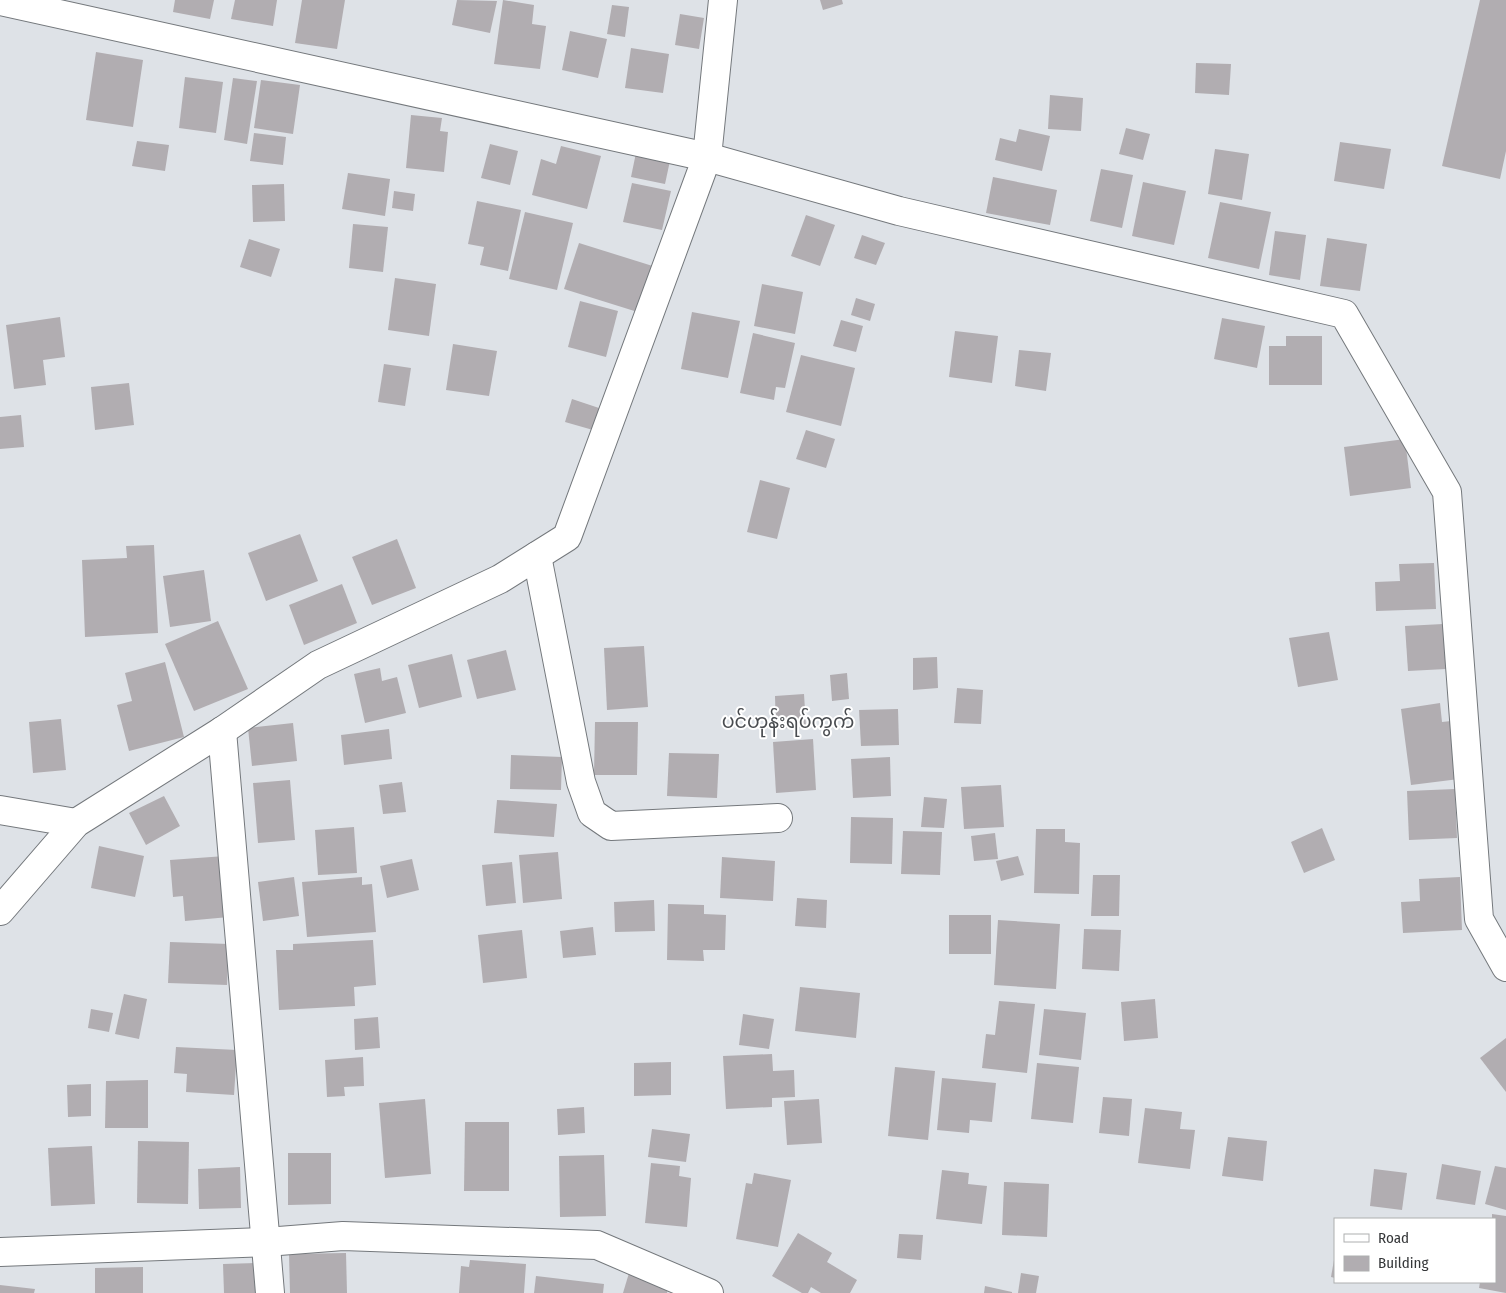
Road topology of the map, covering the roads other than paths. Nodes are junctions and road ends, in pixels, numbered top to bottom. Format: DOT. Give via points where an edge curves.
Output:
graph roads {
  1 [pos="723,0"];
  2 [pos="0,1"];
  3 [pos="707,157"];
  4 [pos="537,556"];
  5 [pos="222,731"];
  6 [pos="0,810"];
  7 [pos="778,818"];
  8 [pos="76,822"];
  9 [pos="0,911"];
  10 [pos="1506,967"];
  11 [pos="266,1242"];
  12 [pos="0,1252"];
  13 [pos="270,1293"];
  14 [pos="709,1293"];
  1 -- 3 [label="street"];
  2 -- 3 [label="street"];
  3 -- 4 [label="street" via="568,536"];
  3 -- 10 [label="street" via="899,211 1344,314 1446,492 1479,919"];
  4 -- 5 [label="street" via="500,579 318,665"];
  4 -- 7 [label="street" via="581,782 592,813 611,826"];
  5 -- 8 [label="street"];
  5 -- 11 [label="street"];
  6 -- 8 [label="street"];
  8 -- 9 [label="street"];
  11 -- 12 [label="street"];
  11 -- 13 [label="street"];
  11 -- 14 [label="street" via="343,1236 597,1245"];
}
